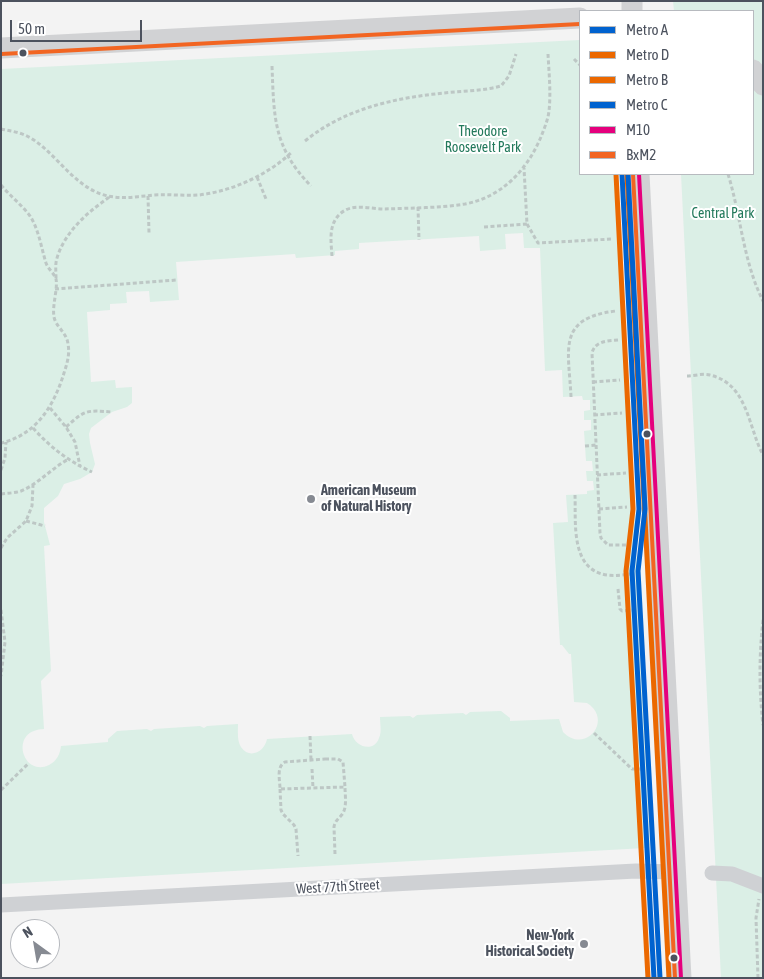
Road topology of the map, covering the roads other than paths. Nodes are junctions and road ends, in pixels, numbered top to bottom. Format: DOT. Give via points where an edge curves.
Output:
graph roads {
  1 [pos="579,18"];
  2 [pos="1,48"];
  3 [pos="754,72"];
  4 [pos="763,85"];
  5 [pos="639,175"];
  6 [pos="676,872"];
  7 [pos="712,873"];
  8 [pos="762,891"];
  9 [pos="1,905"];
  10 [pos="681,978"];
  1 -- 2 [label="main road"];
  3 -- 4 [label="main road"];
  5 -- 6 [label="main road"];
  6 -- 9 [label="street, West 77th Street" via="636,871"];
  6 -- 10 [label="main road"];
  7 -- 8 [label="street" via="732,874"];
}
